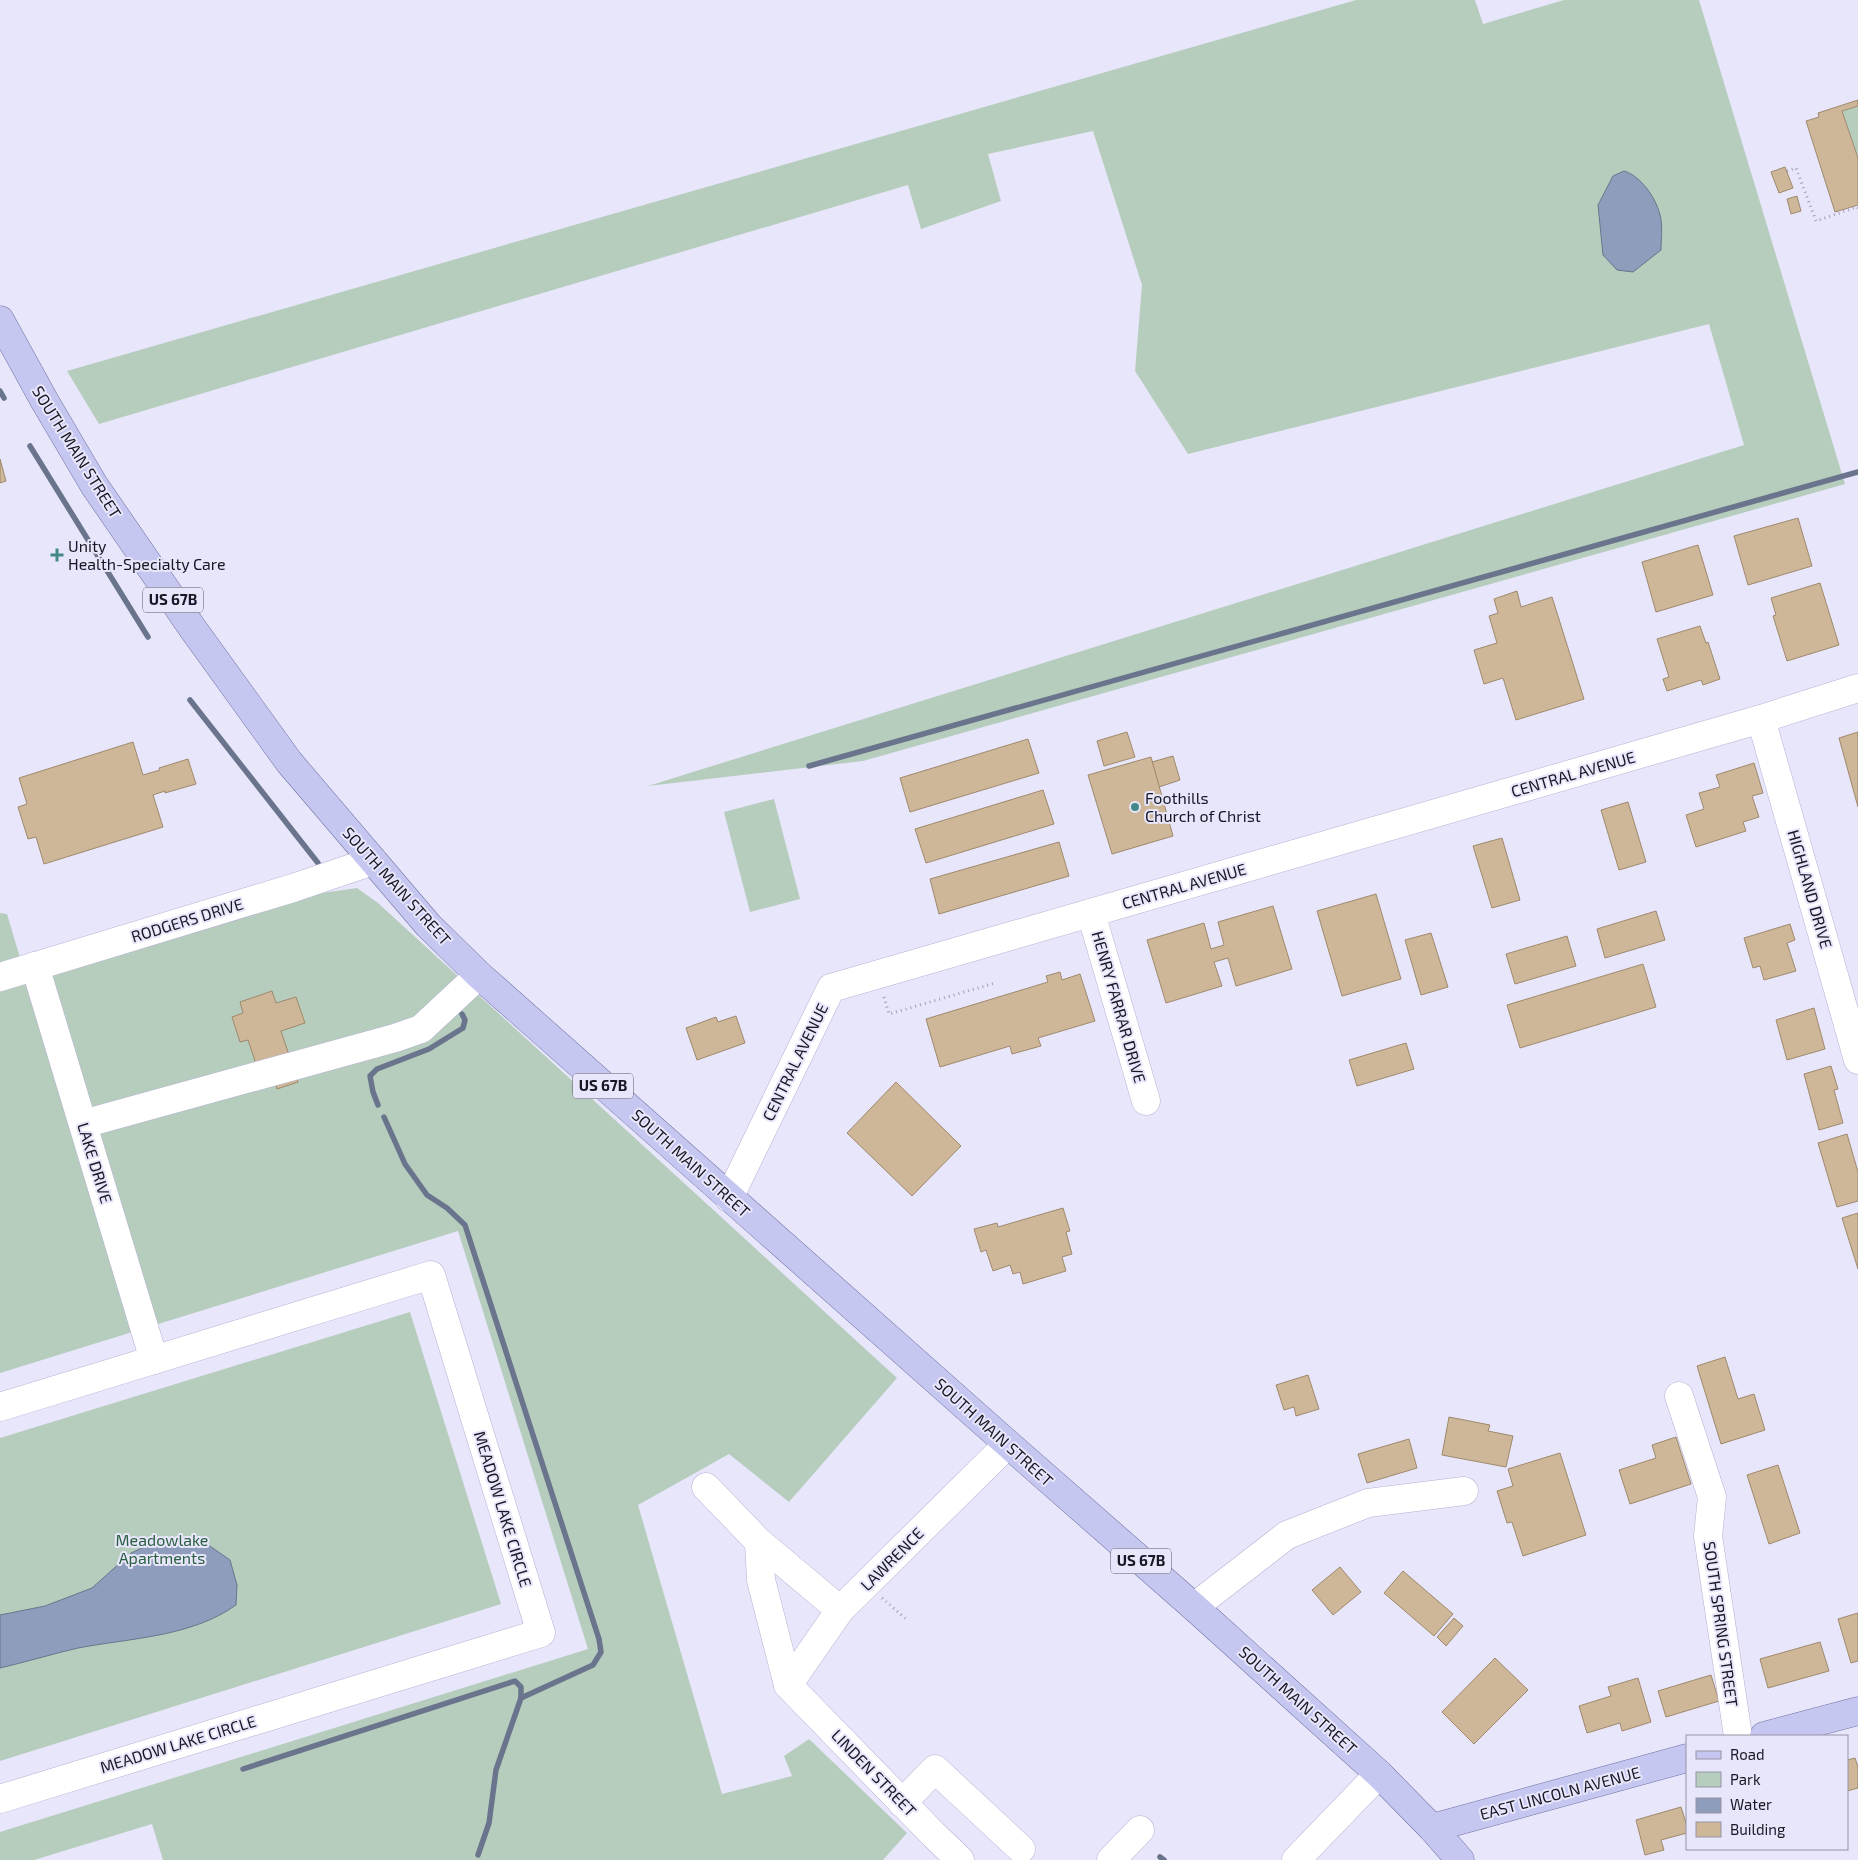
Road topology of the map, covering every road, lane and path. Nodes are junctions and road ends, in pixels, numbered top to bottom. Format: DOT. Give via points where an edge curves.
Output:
graph roads {
  1 [pos="1787,171"];
  2 [pos="1858,211"];
  3 [pos="0,320"];
  4 [pos="1858,688"];
  5 [pos="1761,719"];
  6 [pos="372,861"];
  7 [pos="1091,913"];
  8 [pos="35,966"];
  9 [pos="480,975"];
  10 [pos="0,977"];
  11 [pos="995,983"];
  12 [pos="884,997"];
  13 [pos="1858,1060"];
  14 [pos="1146,1101"];
  15 [pos="83,1124"];
  16 [pos="729,1198"];
  17 [pos="154,1360"];
  18 [pos="1679,1396"];
  19 [pos="0,1407"];
  20 [pos="1008,1444"];
  21 [pos="706,1487"];
  22 [pos="1464,1491"];
  23 [pos="759,1542"];
  24 [pos="878,1594"];
  25 [pos="1194,1607"];
  26 [pos="840,1610"];
  27 [pos="906,1619"];
  28 [pos="788,1685"];
  29 [pos="1858,1711"];
  30 [pos="1738,1735"];
  31 [pos="1768,1735"];
  32 [pos="1686,1758"];
  33 [pos="1379,1774"];
  34 [pos="0,1799"];
  35 [pos="902,1803"];
  36 [pos="1432,1828"];
  37 [pos="1140,1830"];
  38 [pos="1021,1849"];
  39 [pos="960,1860"];
  40 [pos="1111,1860"];
  41 [pos="1296,1860"];
  42 [pos="1460,1860"];
  1 -- 2 [label="path" via="1796,168 1816,221 1857,208"];
  3 -- 6 [label="main road, SOUTH MAIN STREET / US 67B" via="94,484 193,629 289,762"];
  4 -- 5 [label="street, CENTRAL AVENUE"];
  5 -- 7 [label="street, CENTRAL AVENUE"];
  5 -- 13 [label="street, HIGHLAND DRIVE"];
  6 -- 8 [label="street, RODGERS DRIVE"];
  6 -- 9 [label="main road, SOUTH MAIN STREET / US 67B" via="428,925"];
  7 -- 14 [label="street, HENRY FARRAR DRIVE"];
  7 -- 16 [label="street, CENTRAL AVENUE" via="831,988"];
  8 -- 10 [label="street, RODGERS DRIVE"];
  8 -- 15 [label="street, LAKE DRIVE"];
  9 -- 15 [label="street" via="421,1029"];
  9 -- 16 [label="main road, SOUTH MAIN STREET / US 67B"];
  11 -- 12 [label="path" via="889,1014"];
  15 -- 17 [label="street, LAKE DRIVE"];
  16 -- 20 [label="main road, SOUTH MAIN STREET / US 67B"];
  17 -- 19 [label="street, MEADOW LAKE CIRCLE"];
  17 -- 34 [label="street, MEADOW LAKE CIRCLE" via="431,1275 541,1633"];
  18 -- 30 [label="street, SOUTH SPRING STREET" via="1712,1497 1708,1536"];
  20 -- 25 [label="main road, SOUTH MAIN STREET / US 67B"];
  20 -- 26 [label="street, LAWRENCE"];
  21 -- 23 [label="street"];
  22 -- 25 [label="street" via="1368,1503 1287,1535"];
  23 -- 26 [label="street"];
  23 -- 28 [label="street" via="761,1580"];
  24 -- 27 [label="path"];
  25 -- 33 [label="main road, SOUTH MAIN STREET / US 67B"];
  26 -- 28 [label="street, LAWRENCE"];
  28 -- 35 [label="street, LINDEN STREET"];
  29 -- 31 [label="main road"];
  32 -- 36 [label="main road, EAST LINCOLN AVENUE"];
  33 -- 36 [label="main road, SOUTH MAIN STREET / US 67B"];
  33 -- 41 [label="street"];
  35 -- 38 [label="street" via="936,1769"];
  35 -- 39 [label="street, LINDEN STREET"];
  36 -- 42 [label="main road, SOUTH MAIN STREET / US 67B"];
  37 -- 40 [label="street"];
}
